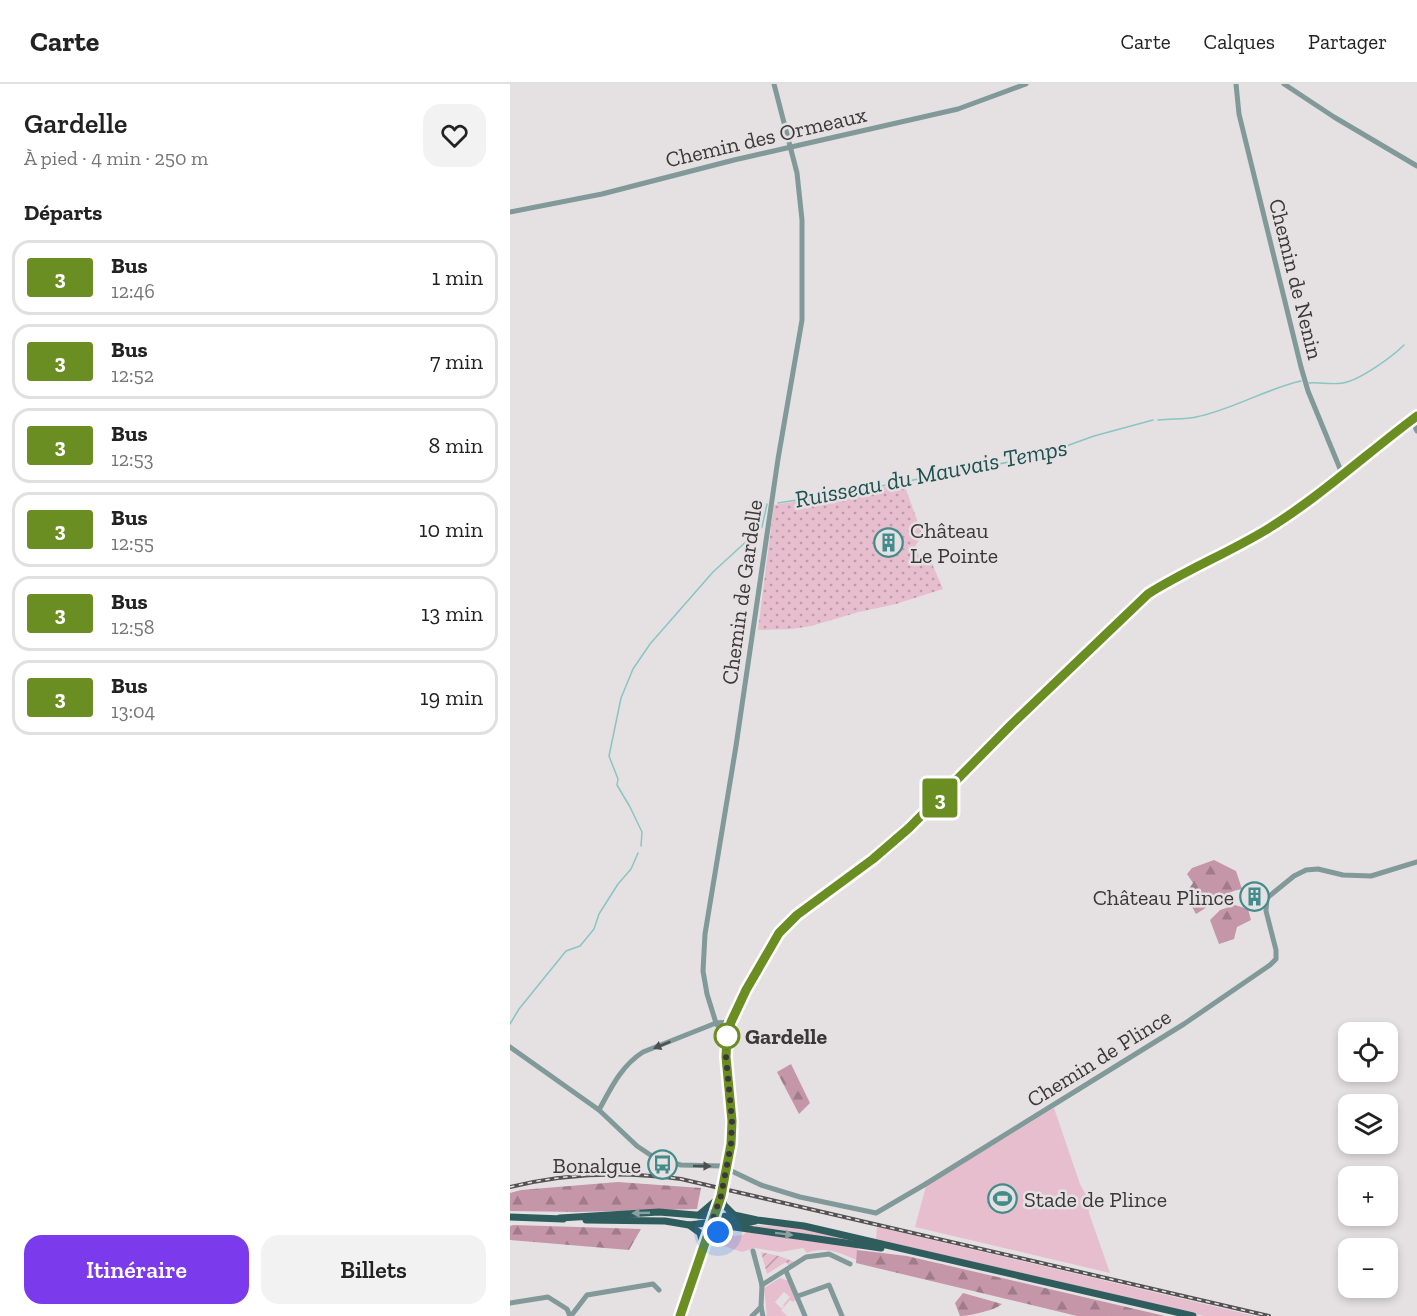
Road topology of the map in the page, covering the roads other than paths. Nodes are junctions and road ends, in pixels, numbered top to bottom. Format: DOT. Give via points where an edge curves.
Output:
graph roads {
  1 [pos="774,84"];
  2 [pos="1026,84"];
  3 [pos="1236,84"];
  4 [pos="1284,84"];
  5 [pos="791,148"];
  6 [pos="1417,166"];
  7 [pos="510,212"];
  8 [pos="1414,418"];
  9 [pos="1417,431"];
  10 [pos="1343,476"];
  11 [pos="1417,862"];
  12 [pos="731,1022"];
  13 [pos="716,1023"];
  14 [pos="727,1036"];
  15 [pos="510,1047"];
  16 [pos="599,1110"];
  17 [pos="727,1168"];
  18 [pos="721,1196"];
  19 [pos="699,1215"];
  20 [pos="734,1215"];
  21 [pos="510,1217"];
  22 [pos="560,1218"];
  23 [pos="712,1220"];
  24 [pos="757,1220"];
  25 [pos="665,1221"];
  26 [pos="689,1226"];
  27 [pos="726,1227"];
  28 [pos="705,1242"];
  29 [pos="753,1251"];
  30 [pos="934,1257"];
  31 [pos="850,1264"];
  32 [pos="786,1271"];
  33 [pos="762,1285"];
  34 [pos="659,1290"];
  35 [pos="798,1296"];
  36 [pos="510,1303"];
  37 [pos="761,1307"];
  38 [pos="571,1316"];
  39 [pos="680,1316"];
  40 [pos="752,1316"];
  41 [pos="763,1316"];
  42 [pos="805,1316"];
  43 [pos="842,1316"];
  44 [pos="1192,1316"];
  1 -- 5 [label="street, Chemin de Gardelle"];
  2 -- 5 [label="street, Chemin des Ormeaux" via="958,109"];
  3 -- 10 [label="street, Chemin de Nenin" via="1239,114 1292,334 1308,391"];
  4 -- 6 [label="street"];
  5 -- 7 [label="street, Chemin des Ormeaux"];
  5 -- 13 [label="street, Chemin de Gardelle" via="802,220 802,320 705,934 703,971"];
  8 -- 9 [label="street"];
  8 -- 10 [label="main road"];
  10 -- 12 [label="main road" via="1268,529 1148,594 909,828 779,933"];
  11 -- 17 [label="street, Chemin de Plince" via="1371,876 1318,869 1294,876 1267,898 1266,911 1276,950 1270,965 1174,1031 880,1211 800,1197 761,1185"];
  12 -- 13 [label="street"];
  12 -- 14 [label="main road"];
  13 -- 14 [label="street, Chemin de Gardelle"];
  13 -- 16 [label="street, one-way" via="634,1058 615,1080"];
  14 -- 17 [label="main road" via="732,1121"];
  15 -- 16 [label="street"];
  16 -- 17 [label="street, one-way" via="655,1158 681,1165"];
  17 -- 18 [label="main road"];
  18 -- 19 [label="main road"];
  18 -- 20 [label="main road"];
  18 -- 23 [label="main road"];
  19 -- 22 [label="main road, one-way" via="659,1212"];
  19 -- 23 [label="main road"];
  20 -- 23 [label="main road"];
  20 -- 24 [label="main road"];
  21 -- 22 [label="main road"];
  22 -- 25 [label="main road"];
  23 -- 24 [label="main road"];
  23 -- 25 [label="main road"];
  23 -- 26 [label="main road"];
  23 -- 27 [label="main road"];
  23 -- 28 [label="main road"];
  24 -- 30 [label="main road" via="804,1226"];
  25 -- 26 [label="main road"];
  26 -- 28 [label="main road"];
  27 -- 28 [label="main road"];
  27 -- 30 [label="main road, one-way"];
  28 -- 39 [label="main road"];
  29 -- 33 [label="street"];
  30 -- 44 [label="main road"];
  31 -- 32 [label="street" via="829,1254 806,1257"];
  32 -- 33 [label="street"];
  32 -- 35 [label="street"];
  33 -- 37 [label="street"];
  34 -- 38 [label="street" via="653,1284 586,1295"];
  35 -- 42 [label="street"];
  35 -- 43 [label="street" via="829,1285"];
  36 -- 38 [label="street" via="548,1297"];
  37 -- 40 [label="street"];
  37 -- 41 [label="street"];
}
